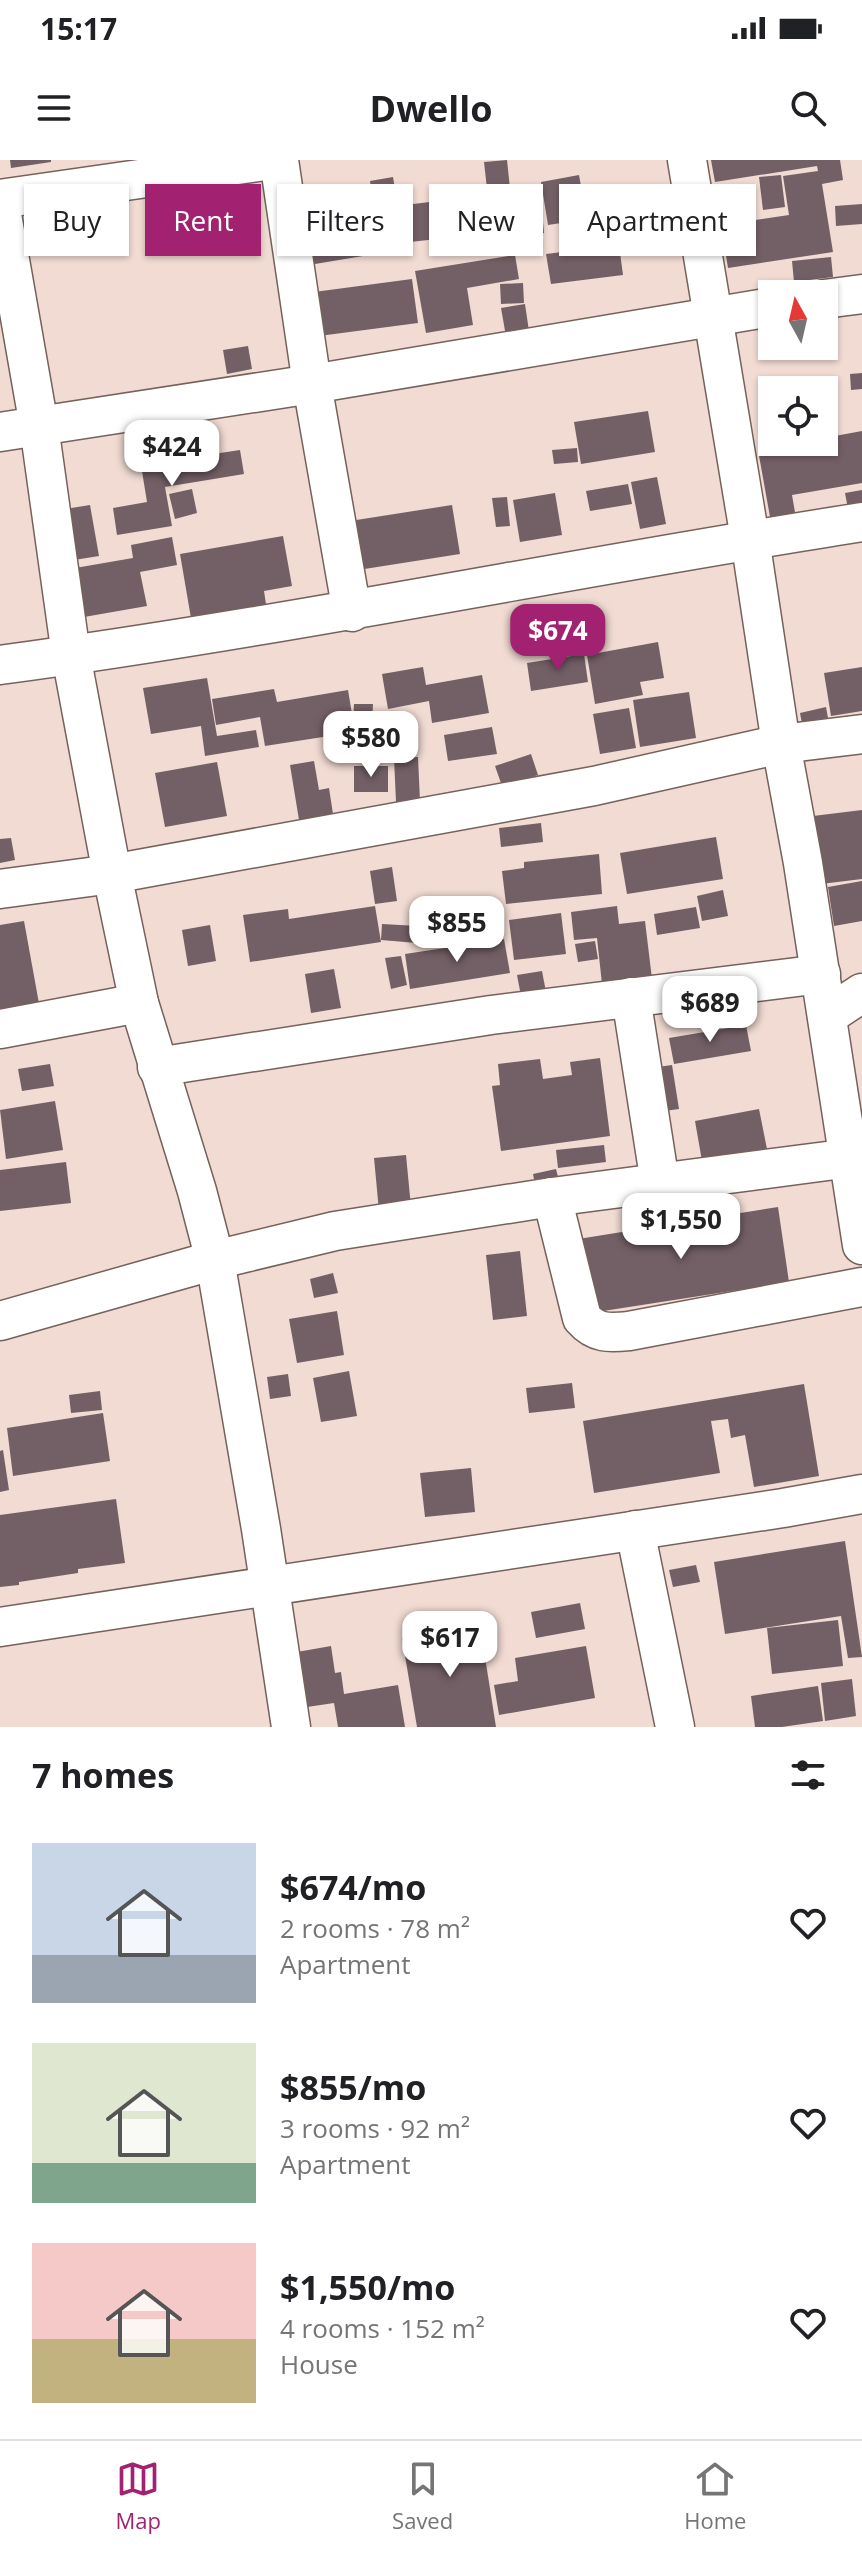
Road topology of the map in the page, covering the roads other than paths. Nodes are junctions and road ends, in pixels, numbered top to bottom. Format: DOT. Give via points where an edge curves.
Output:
graph roads {
  1 [pos="272,160"];
  2 [pos="279,160"];
  3 [pos="687,160"];
  4 [pos="0,201"];
  5 [pos="862,294"];
  6 [pos="838,297"];
  7 [pos="758,309"];
  8 [pos="712,316"];
  9 [pos="312,384"];
  10 [pos="39,426"];
  11 [pos="0,432"];
  12 [pos="862,522"];
  13 [pos="750,539"];
  14 [pos="352,612"];
  15 [pos="71,655"];
  16 [pos="0,665"];
  17 [pos="862,734"];
  18 [pos="781,744"];
  19 [pos="112,874"];
  20 [pos="0,889"];
  21 [pos="821,974"];
  22 [pos="862,993"];
  23 [pos="631,997"];
  24 [pos="139,1003"];
  25 [pos="827,1016"];
  26 [pos="0,1029"];
  27 [pos="157,1067"];
  28 [pos="851,1088"];
  29 [pos="850,1158"];
  30 [pos="660,1183"];
  31 [pos="552,1197"];
  32 [pos="862,1245"];
  33 [pos="215,1260"];
  34 [pos="862,1287"];
  35 [pos="0,1321"];
  36 [pos="862,1494"];
  37 [pos="635,1530"];
  38 [pos="269,1584"];
  39 [pos="0,1627"];
  40 [pos="291,1727"];
  41 [pos="675,1727"];
  1 -- 4 [label="street"];
  2 -- 9 [label="street"];
  3 -- 8 [label="street"];
  4 -- 10 [label="street"];
  5 -- 6 [label="street"];
  7 -- 8 [label="street"];
  8 -- 9 [label="street"];
  8 -- 13 [label="street"];
  9 -- 10 [label="street"];
  9 -- 14 [label="street"];
  10 -- 11 [label="street"];
  10 -- 15 [label="street"];
  12 -- 13 [label="street"];
  13 -- 14 [label="street"];
  13 -- 18 [label="street"];
  14 -- 15 [label="street"];
  15 -- 16 [label="street"];
  15 -- 19 [label="street"];
  17 -- 18 [label="street"];
  18 -- 19 [label="street" via="594,786"];
  18 -- 21 [label="street"];
  19 -- 20 [label="street"];
  19 -- 24 [label="street"];
  21 -- 23 [label="street"];
  21 -- 25 [label="street"];
  22 -- 25 [label="street"];
  23 -- 27 [label="street"];
  23 -- 30 [label="street"];
  24 -- 26 [label="street"];
  24 -- 27 [label="street"];
  25 -- 28 [label="street"];
  27 -- 33 [label="street"];
  28 -- 29 [label="street"];
  29 -- 30 [label="street"];
  29 -- 32 [label="street"];
  30 -- 31 [label="street"];
  31 -- 33 [label="street" via="335,1231"];
  31 -- 34 [label="street" via="582,1318 603,1333"];
  33 -- 35 [label="street"];
  33 -- 38 [label="street"];
  36 -- 37 [label="street"];
  37 -- 38 [label="street"];
  37 -- 41 [label="street"];
  38 -- 39 [label="street"];
  38 -- 40 [label="street"];
}
